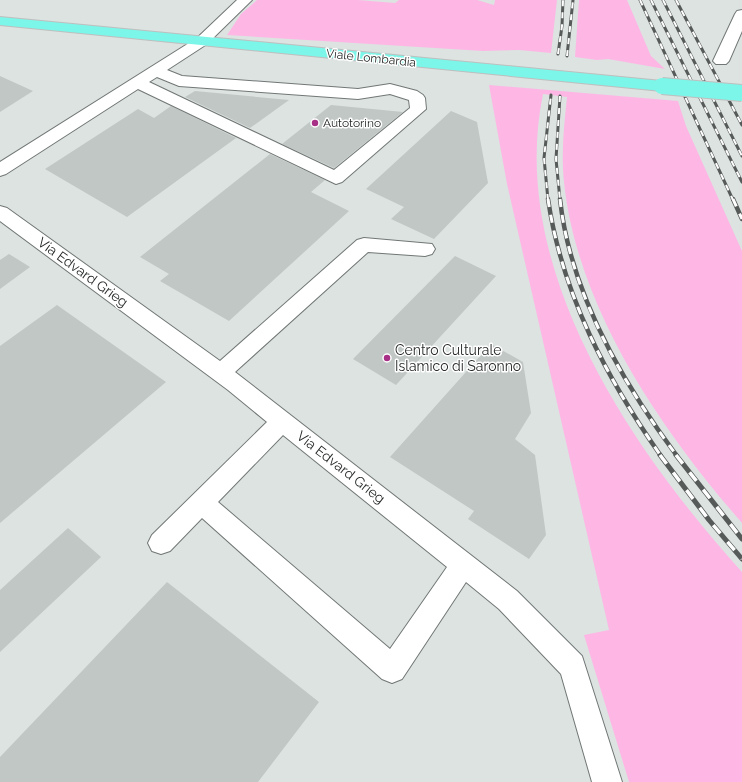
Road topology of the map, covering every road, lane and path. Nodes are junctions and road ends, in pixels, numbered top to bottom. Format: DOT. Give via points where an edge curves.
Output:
graph roads {
  1 [pos="245,0"];
  2 [pos="742,14"];
  3 [pos="0,21"];
  4 [pos="202,41"];
  5 [pos="721,61"];
  6 [pos="156,71"];
  7 [pos="138,83"];
  8 [pos="742,93"];
  9 [pos="0,170"];
  10 [pos="0,212"];
  11 [pos="426,249"];
  12 [pos="220,373"];
  13 [pos="282,420"];
  14 [pos="201,502"];
  15 [pos="161,543"];
  16 [pos="463,564"];
  17 [pos="607,782"];
  1 -- 4 [label="street"];
  2 -- 5 [label="street"];
  3 -- 4 [label="main road, Viale Lombardia"];
  4 -- 6 [label="street"];
  4 -- 8 [label="main road, Viale Lombardia, bridge"];
  6 -- 7 [label="street"];
  6 -- 7 [label="street" via="178,81 358,94 402,91 417,98 418,109 336,178"];
  7 -- 9 [label="street"];
  10 -- 12 [label="street, Via Edvard Grieg"];
  11 -- 12 [label="street" via="364,245"];
  12 -- 13 [label="street, Via Edvard Grieg"];
  13 -- 14 [label="street"];
  13 -- 16 [label="street, Via Edvard Grieg"];
  14 -- 15 [label="street"];
  14 -- 16 [label="street" via="392,669"];
  16 -- 17 [label="street, Via Edvard Grieg" via="508,600 572,666"];
}
